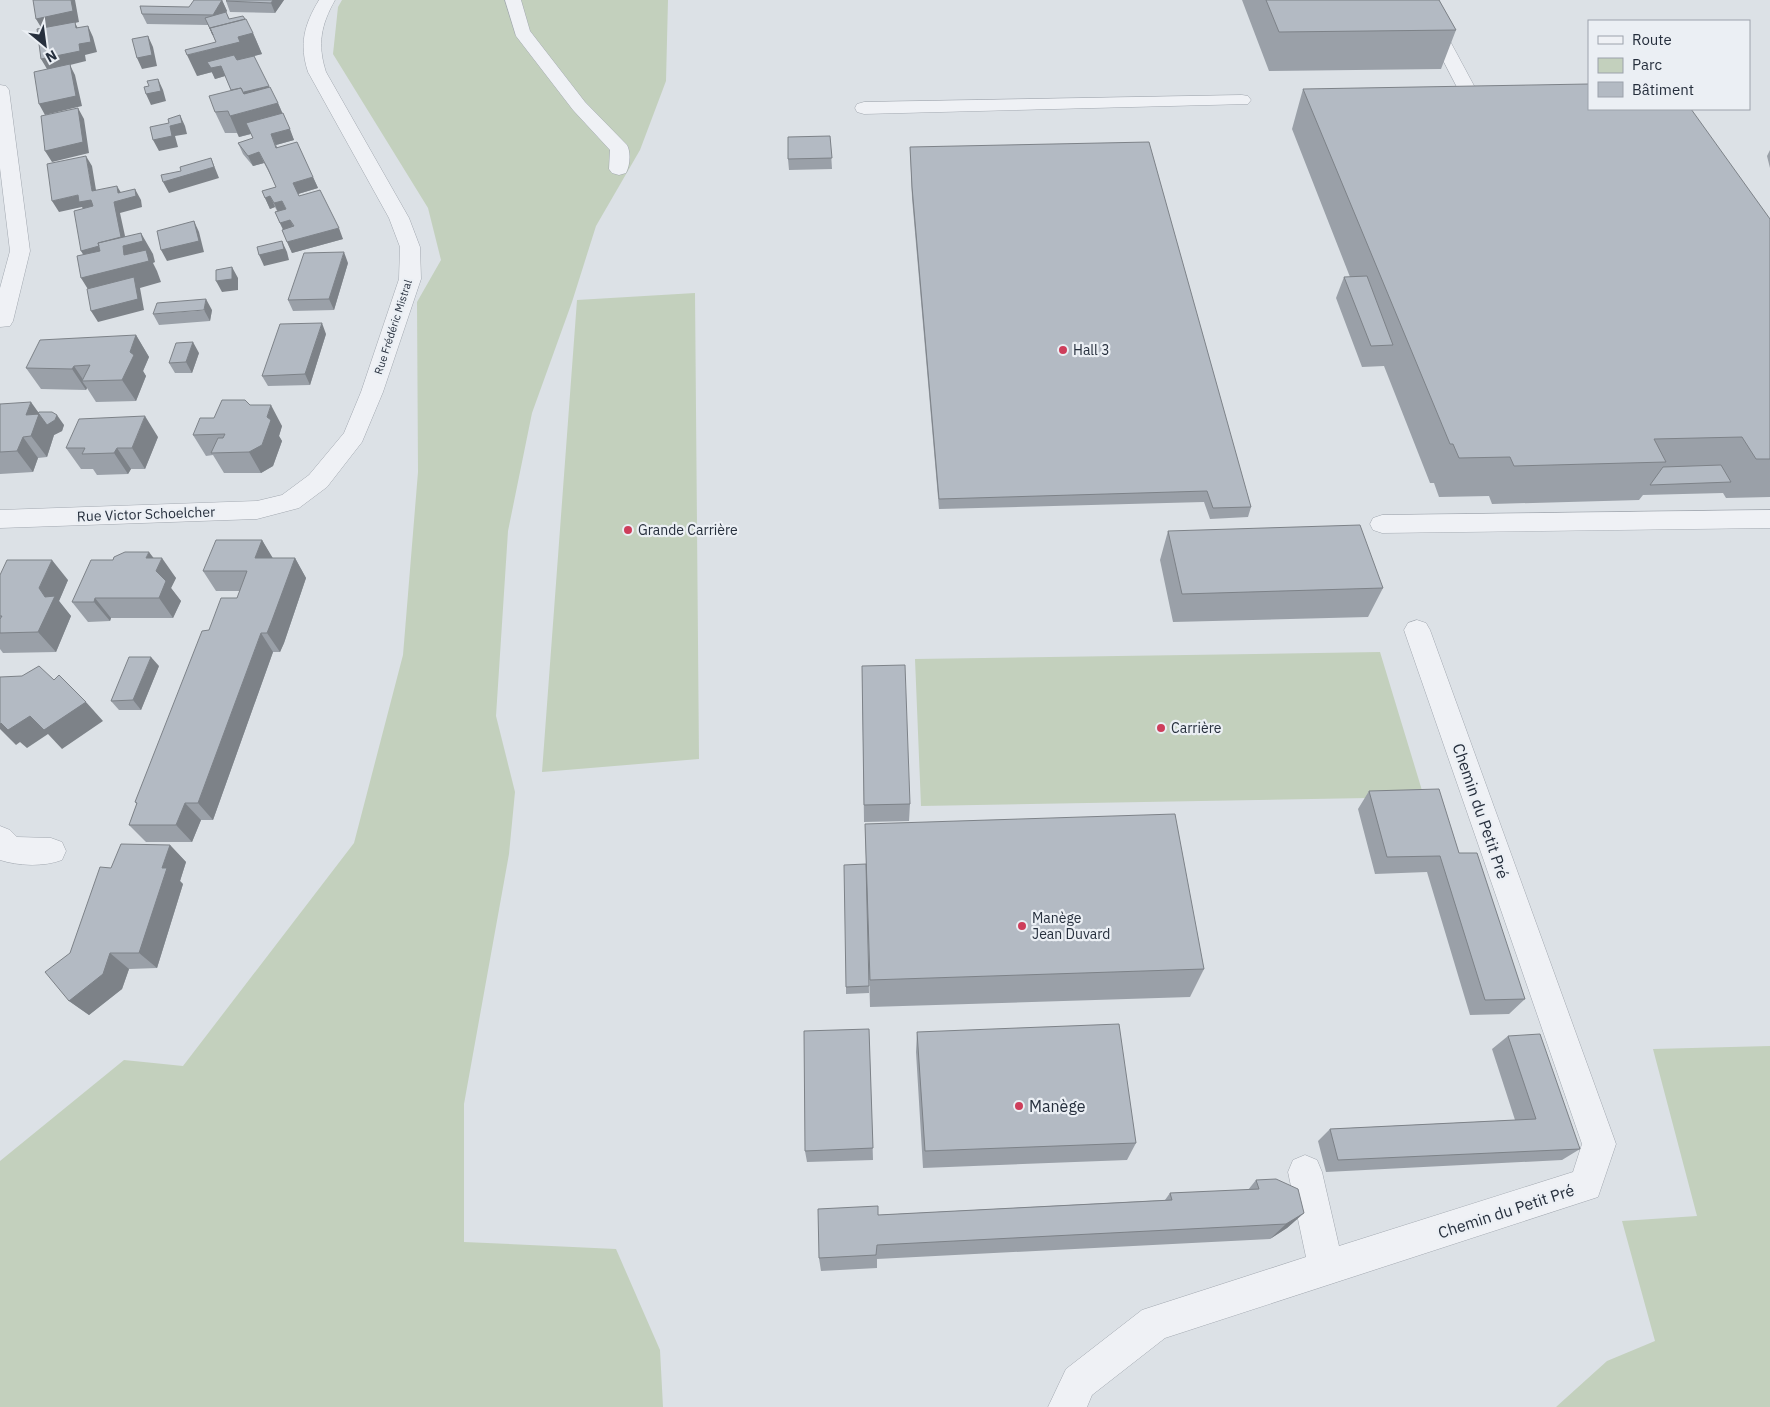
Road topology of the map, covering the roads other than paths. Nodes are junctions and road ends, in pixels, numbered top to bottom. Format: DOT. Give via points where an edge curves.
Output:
graph roads {
  1 [pos="327,0"];
  2 [pos="513,0"];
  3 [pos="1420,0"];
  4 [pos="0,92"];
  5 [pos="1470,95"];
  6 [pos="1242,100"];
  7 [pos="864,108"];
  8 [pos="619,169"];
  9 [pos="2,321"];
  10 [pos="290,502"];
  11 [pos="1770,518"];
  12 [pos="0,519"];
  13 [pos="1382,524"];
  14 [pos="1417,630"];
  15 [pos="52,851"];
  16 [pos="3,852"];
  17 [pos="1304,1172"];
  18 [pos="1326,1268"];
  19 [pos="1067,1407"];
  1 -- 10 [label="street, Rue Frédéric Mistral" via="310,35 311,55 317,72 399,218 410,247 410,279 354,436 318,481"];
  2 -- 8 [label="street" via="522,32 579,106 620,149"];
  3 -- 5 [label="street"];
  4 -- 9 [label="street" via="20,251"];
  6 -- 7 [label="street"];
  10 -- 12 [label="street, Rue Victor Schoelcher" via="257,510"];
  11 -- 13 [label="street"];
  14 -- 18 [label="street, Chemin du Petit Pré" via="1598,1144 1586,1185"];
  15 -- 16 [label="street"];
  17 -- 18 [label="street"];
  18 -- 19 [label="street, Chemin du Petit Pré" via="1155,1323 1079,1382"];
}
